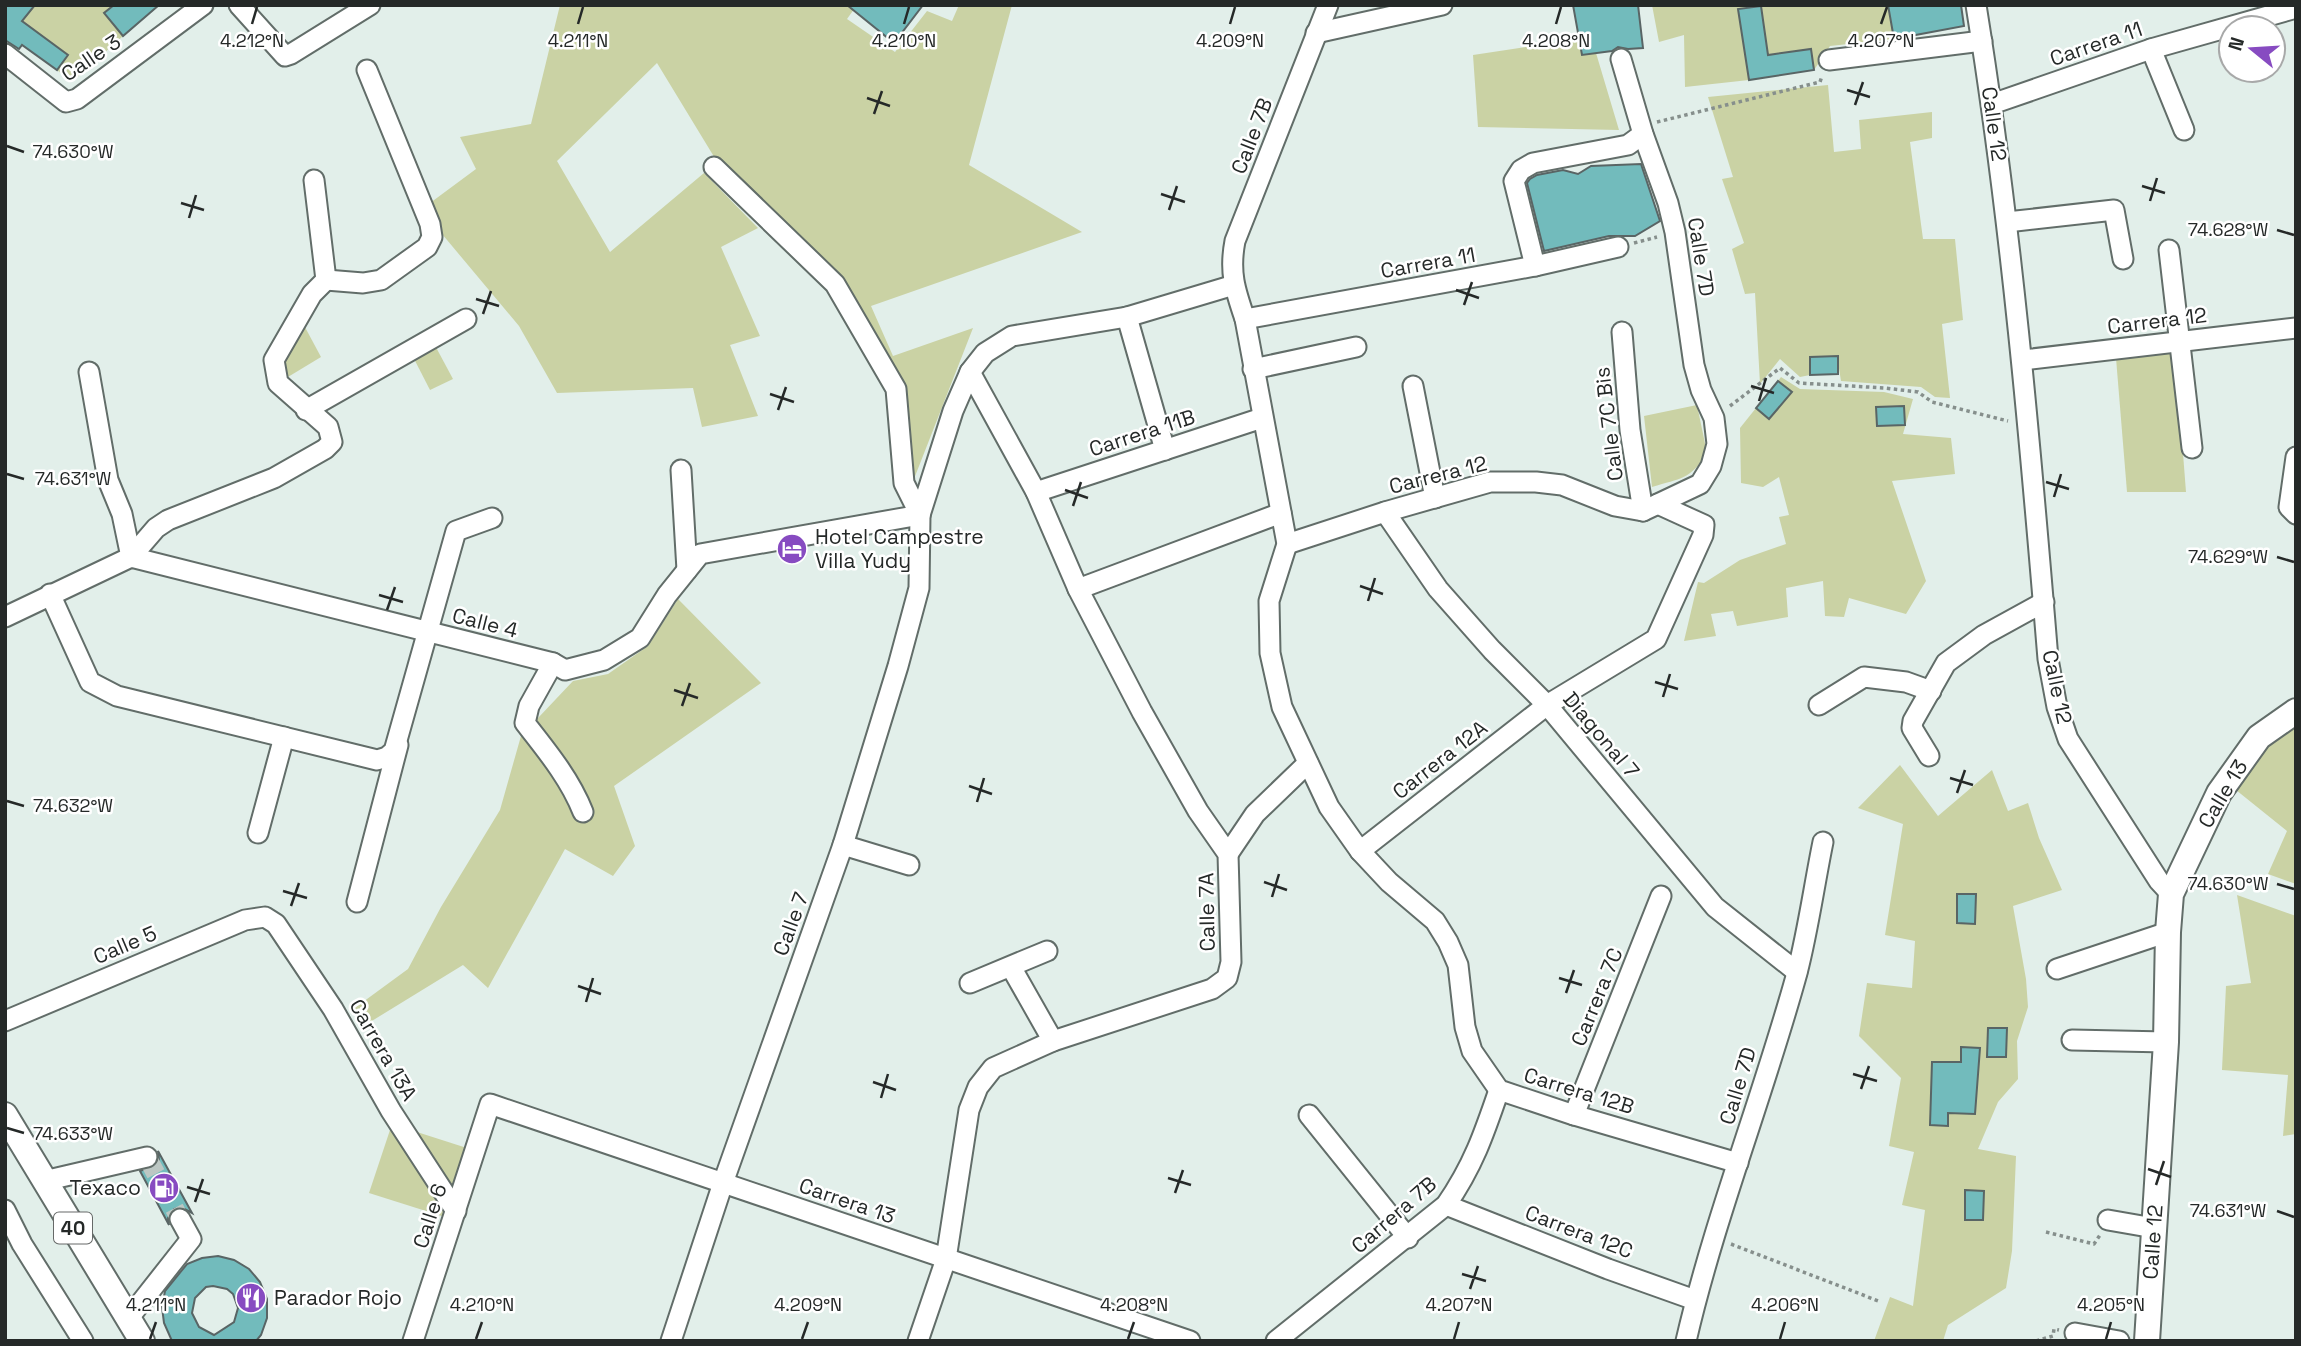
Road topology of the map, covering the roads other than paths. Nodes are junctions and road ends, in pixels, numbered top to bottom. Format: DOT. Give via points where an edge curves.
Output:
graph roads {
  1 [pos="204,5"];
  2 [pos="239,5"];
  3 [pos="370,5"];
  4 [pos="1328,5"];
  5 [pos="1442,5"];
  6 [pos="1976,5"];
  7 [pos="2296,8"];
  8 [pos="1316,33"];
  9 [pos="1982,41"];
  10 [pos="2151,49"];
  11 [pos="5,54"];
  12 [pos="1621,59"];
  13 [pos="1829,60"];
  14 [pos="367,70"];
  15 [pos="1992,104"];
  16 [pos="1642,130"];
  17 [pos="2184,130"];
  18 [pos="714,167"];
  19 [pos="314,180"];
  20 [pos="2007,222"];
  21 [pos="1618,247"];
  22 [pos="2169,250"];
  23 [pos="2123,259"];
  24 [pos="1535,266"];
  25 [pos="326,279"];
  26 [pos="1234,285"];
  27 [pos="1128,317"];
  28 [pos="466,319"];
  29 [pos="1245,319"];
  30 [pos="2296,328"];
  31 [pos="1622,332"];
  32 [pos="2179,341"];
  33 [pos="1356,347"];
  34 [pos="2023,360"];
  35 [pos="1253,369"];
  36 [pos="89,372"];
  37 [pos="970,372"];
  38 [pos="1413,386"];
  39 [pos="306,410"];
  40 [pos="1262,418"];
  41 [pos="2192,448"];
  42 [pos="1165,450"];
  43 [pos="2296,457"];
  44 [pos="681,470"];
  45 [pos="1036,492"];
  46 [pos="1435,498"];
  47 [pos="1651,508"];
  48 [pos="1385,512"];
  49 [pos="1281,513"];
  50 [pos="2296,513"];
  51 [pos="920,514"];
  52 [pos="492,518"];
  53 [pos="1287,544"];
  54 [pos="131,557"];
  55 [pos="687,570"];
  56 [pos="1078,589"];
  57 [pos="50,594"];
  58 [pos="2044,602"];
  59 [pos="5,617"];
  60 [pos="428,633"];
  61 [pos="553,663"];
  62 [pos="1931,691"];
  63 [pos="1547,705"];
  64 [pos="1819,705"];
  65 [pos="2296,711"];
  66 [pos="285,737"];
  67 [pos="1929,755"];
  68 [pos="1308,763"];
  69 [pos="583,812"];
  70 [pos="258,833"];
  71 [pos="1823,842"];
  72 [pos="843,845"];
  73 [pos="1360,851"];
  74 [pos="1228,854"];
  75 [pos="909,865"];
  76 [pos="2171,894"];
  77 [pos="1661,896"];
  78 [pos="357,902"];
  79 [pos="265,917"];
  80 [pos="2168,932"];
  81 [pos="1046,951"];
  82 [pos="1011,967"];
  83 [pos="2057,969"];
  84 [pos="1797,972"];
  85 [pos="970,983"];
  86 [pos="5,1021"];
  87 [pos="2072,1040"];
  88 [pos="1053,1041"];
  89 [pos="2166,1041"];
  90 [pos="1499,1090"];
  91 [pos="490,1104"];
  92 [pos="5,1115"];
  93 [pos="1309,1115"];
  94 [pos="1574,1115"];
  95 [pos="147,1157"];
  96 [pos="1738,1163"];
  97 [pos="44,1181"];
  98 [pos="723,1183"];
  99 [pos="1446,1205"];
  100 [pos="5,1210"];
  101 [pos="456,1211"];
  102 [pos="180,1219"];
  103 [pos="2108,1220"];
  104 [pos="2154,1228"];
  105 [pos="1408,1238"];
  106 [pos="14,1249"];
  107 [pos="946,1258"];
  108 [pos="1695,1300"];
  109 [pos="128,1318"];
  110 [pos="2075,1333"];
  111 [pos="1149,1334"];
  112 [pos="83,1341"];
  113 [pos="142,1341"];
  114 [pos="413,1341"];
  115 [pos="671,1341"];
  116 [pos="918,1341"];
  117 [pos="1190,1341"];
  118 [pos="1276,1341"];
  119 [pos="1686,1341"];
  120 [pos="2119,1341"];
  121 [pos="2147,1341"];
  1 -- 11 [label="street, Calle 3" via="77,99 66,102"];
  2 -- 3 [label="street" via="285,56"];
  4 -- 8 [label="street, Calle 7B"];
  5 -- 8 [label="street"];
  6 -- 9 [label="street, Calle 12"];
  7 -- 10 [label="street, Carrera 11"];
  8 -- 26 [label="street, Calle 7B" via="1235,242 1231,263"];
  9 -- 13 [label="street"];
  9 -- 15 [label="street, Calle 12"];
  10 -- 15 [label="street, Carrera 11"];
  10 -- 17 [label="street"];
  12 -- 16 [label="street, Calle 7D"];
  14 -- 25 [label="street" via="432,237 427,247 381,280"];
  15 -- 20 [label="street, Calle 12"];
  16 -- 24 [label="street" via="1628,145 1533,163 1521,170 1514,181"];
  16 -- 47 [label="street, Calle 7D" via="1675,232 1695,365 1714,418 1717,444 1700,484"];
  18 -- 51 [label="street" via="835,284 896,389 904,482"];
  19 -- 25 [label="street"];
  20 -- 23 [label="street" via="2114,210"];
  20 -- 34 [label="street, Calle 12"];
  21 -- 24 [label="street, Carrera 11"];
  22 -- 32 [label="street"];
  24 -- 29 [label="street, Carrera 11"];
  25 -- 39 [label="street" via="312,294 274,360 278,383"];
  26 -- 27 [label="street"];
  26 -- 29 [label="street, Calle 7B"];
  27 -- 37 [label="street" via="1012,336 985,353"];
  27 -- 42 [label="street"];
  28 -- 39 [label="street"];
  29 -- 35 [label="street, Calle 7B"];
  30 -- 32 [label="street, Carrera 12"];
  31 -- 47 [label="street, Calle 7C Bis" via="1630,430"];
  32 -- 34 [label="street, Carrera 12"];
  32 -- 41 [label="street"];
  33 -- 35 [label="street"];
  34 -- 58 [label="street, Calle 12"];
  35 -- 40 [label="street, Calle 7B"];
  36 -- 54 [label="street" via="108,480 122,514"];
  37 -- 45 [label="street, Calle 7A"];
  37 -- 51 [label="street"];
  38 -- 46 [label="street"];
  39 -- 54 [label="street" via="328,427 332,442 325,449 274,478 168,520"];
  40 -- 42 [label="street, Carrera 11B"];
  40 -- 49 [label="street, Calle 7B"];
  42 -- 45 [label="street, Carrera 11B"];
  43 -- 50 [label="street" via="2289,507"];
  44 -- 55 [label="street"];
  45 -- 56 [label="street, Calle 7A"];
  46 -- 47 [label="street, Carrera 12" via="1490,482 1536,482 1562,485 1615,506"];
  46 -- 48 [label="street, Carrera 12"];
  47 -- 63 [label="street, Carrera 12" via="1704,525 1657,639"];
  48 -- 53 [label="street, Carrera 12"];
  48 -- 63 [label="street, Diagonal 7" via="1438,589"];
  49 -- 53 [label="street, Calle 7B"];
  49 -- 56 [label="street"];
  51 -- 55 [label="street, Calle 4" via="701,554"];
  51 -- 72 [label="street, Calle 7" via="919,588"];
  52 -- 60 [label="street" via="456,531"];
  53 -- 68 [label="street, Carrera 12B" via="1269,601 1270,653 1282,707"];
  54 -- 57 [label="street"];
  54 -- 60 [label="street, Calle 4"];
  55 -- 61 [label="street, Calle 4" via="640,638 604,660 565,670"];
  56 -- 74 [label="street, Calle 7A" via="1198,811"];
  57 -- 59 [label="street"];
  57 -- 66 [label="street" via="90,682 117,696"];
  58 -- 62 [label="street" via="1983,635 1946,663"];
  58 -- 76 [label="street, Calle 12" via="2057,707 2068,739"];
  60 -- 61 [label="street, Calle 4"];
  60 -- 66 [label="street" via="394,751 387,757 377,760"];
  60 -- 78 [label="street"];
  61 -- 69 [label="street" via="529,706 525,723 562,772"];
  62 -- 64 [label="street" via="1906,682 1864,677"];
  62 -- 67 [label="street" via="1912,728"];
  63 -- 73 [label="street, Carrera 12A"];
  63 -- 84 [label="street, Diagonal 7" via="1716,907"];
  65 -- 76 [label="main road, Calle 13" via="2259,737 2219,793"];
  66 -- 70 [label="street"];
  68 -- 73 [label="street, Carrera 12B" via="1329,807"];
  68 -- 74 [label="street" via="1255,814"];
  71 -- 84 [label="street, Calle 7D"];
  72 -- 75 [label="street"];
  72 -- 98 [label="street, Calle 7"];
  73 -- 90 [label="street, Carrera 12B" via="1435,921 1448,942 1458,965 1472,1051"];
  74 -- 88 [label="street, Calle 7A" via="1231,962 1227,978 1212,989"];
  76 -- 80 [label="main road, Calle 12"];
  77 -- 94 [label="street, Carrera 7C"];
  79 -- 86 [label="street, Calle 5" via="246,920"];
  79 -- 101 [label="street, Carrera 13A" via="276,923 333,1009 391,1111"];
  80 -- 83 [label="street"];
  80 -- 89 [label="main road, Calle 12"];
  81 -- 82 [label="street"];
  82 -- 85 [label="street"];
  82 -- 88 [label="street"];
  84 -- 96 [label="street, Calle 7D"];
  87 -- 89 [label="street"];
  88 -- 107 [label="street, Calle 7A" via="993,1068 978,1087 969,1110"];
  89 -- 104 [label="main road, Calle 12"];
  90 -- 94 [label="street, Carrera 12B"];
  90 -- 99 [label="street, Carrera 7B" via="1466,1177"];
  91 -- 98 [label="street, Carrera 13"];
  91 -- 101 [label="street, Calle 6"];
  92 -- 97 [label="main road, 40"];
  93 -- 105 [label="street"];
  94 -- 96 [label="street, Carrera 12B"];
  95 -- 97 [label="street"];
  96 -- 108 [label="street, Calle 7D"];
  97 -- 109 [label="main road, 40"];
  98 -- 107 [label="street, Carrera 13"];
  98 -- 115 [label="street, Calle 7"];
  99 -- 105 [label="street, Carrera 7B"];
  99 -- 108 [label="street, Carrera 12C"];
  100 -- 106 [label="street"];
  101 -- 114 [label="street, Calle 6"];
  102 -- 109 [label="street" via="191,1240"];
  103 -- 104 [label="street"];
  104 -- 121 [label="main road, Calle 12"];
  105 -- 118 [label="street, Carrera 7B"];
  106 -- 112 [label="street"];
  107 -- 111 [label="street, Carrera 13"];
  107 -- 116 [label="street, Calle 7A"];
  108 -- 119 [label="street, Calle 7D"];
  109 -- 113 [label="main road, 40"];
  110 -- 120 [label="street"];
  111 -- 117 [label="street, Carrera 13"];
}
